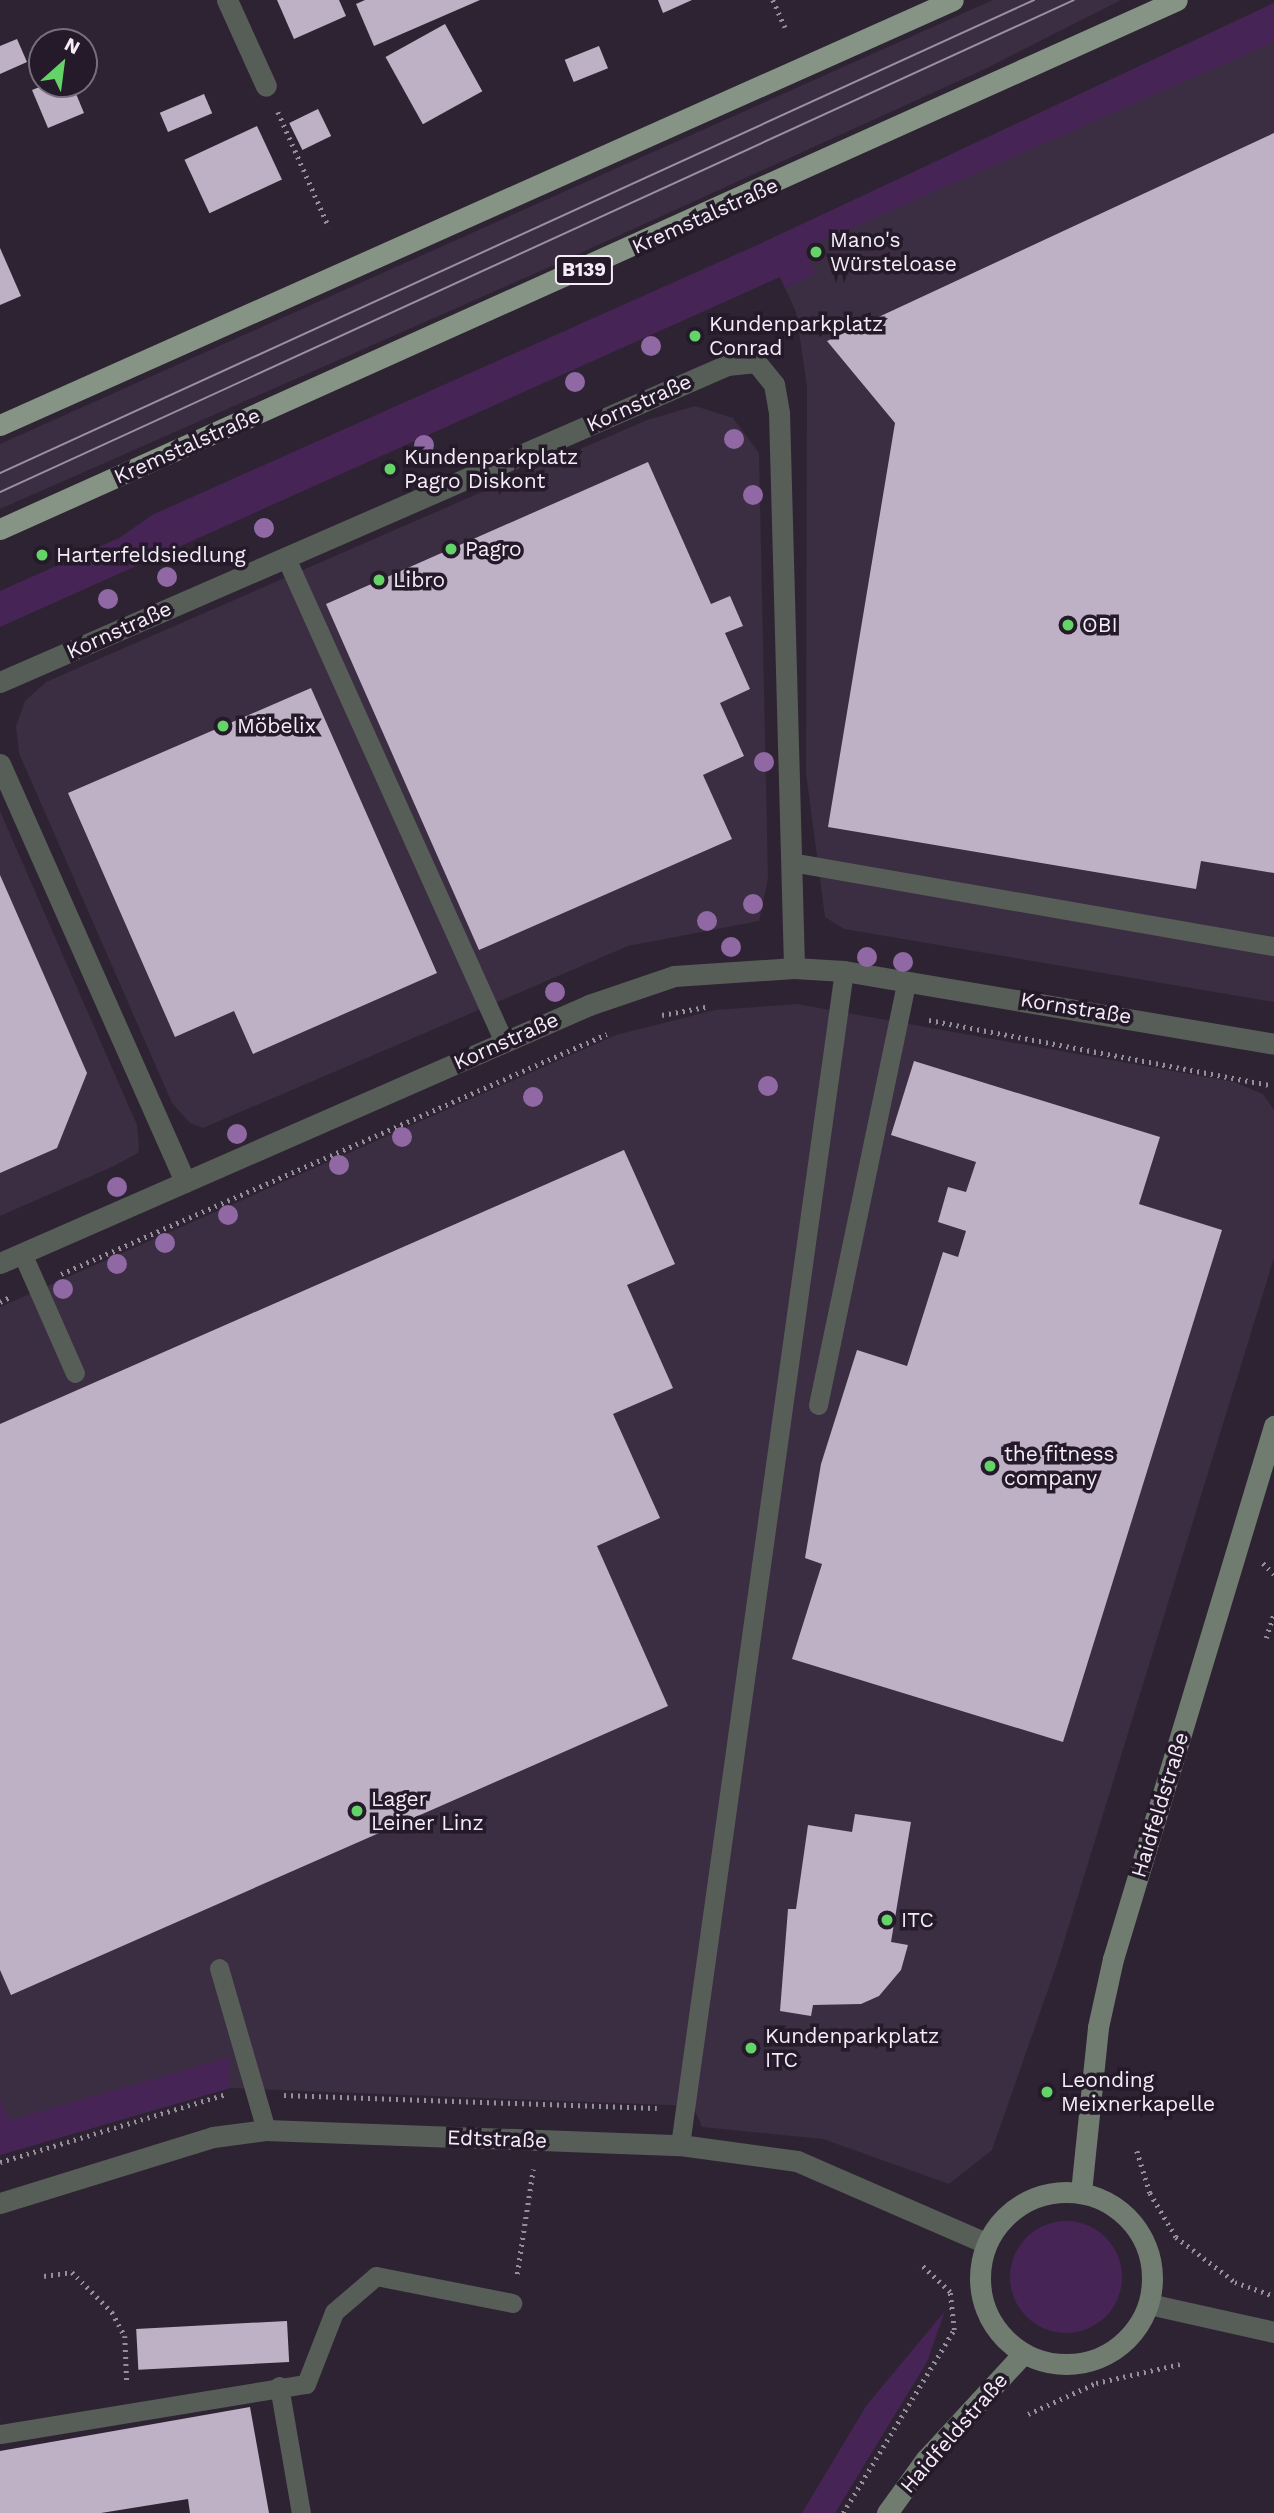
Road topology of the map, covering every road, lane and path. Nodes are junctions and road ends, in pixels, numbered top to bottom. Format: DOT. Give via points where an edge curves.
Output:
graph roads {
  1 [pos="227,0"];
  2 [pos="953,0"];
  3 [pos="1177,0"];
  4 [pos="773,1"];
  5 [pos="785,27"];
  6 [pos="266,86"];
  7 [pos="328,226"];
  8 [pos="0,425"];
  9 [pos="0,529"];
  10 [pos="286,558"];
  11 [pos="0,682"];
  12 [pos="0,764"];
  13 [pos="791,862"];
  14 [pos="1274,946"];
  15 [pos="794,968"];
  16 [pos="844,971"];
  17 [pos="906,982"];
  18 [pos="709,1007"];
  19 [pos="899,1015"];
  20 [pos="658,1016"];
  21 [pos="611,1032"];
  22 [pos="504,1042"];
  23 [pos="1274,1044"];
  24 [pos="1271,1086"];
  25 [pos="185,1182"];
  26 [pos="22,1254"];
  27 [pos="0,1263"];
  28 [pos="36,1286"];
  29 [pos="0,1301"];
  30 [pos="75,1373"];
  31 [pos="818,1405"];
  32 [pos="1274,1426"];
  33 [pos="1274,1613"];
  34 [pos="1266,1638"];
  35 [pos="219,1968"];
  36 [pos="266,2130"];
  37 [pos="536,2140"];
  38 [pos="680,2146"];
  39 [pos="1137,2151"];
  40 [pos="1081,2192"];
  41 [pos="0,2203"];
  42 [pos="986,2243"];
  43 [pos="919,2263"];
  44 [pos="44,2276"];
  45 [pos="1274,2296"];
  46 [pos="512,2303"];
  47 [pos="1149,2304"];
  48 [pos="1274,2332"];
  49 [pos="1023,2354"];
  50 [pos="1180,2364"];
  51 [pos="279,2386"];
  52 [pos="123,2413"];
  53 [pos="1028,2414"];
  54 [pos="0,2434"];
  55 [pos="301,2513"];
  56 [pos="843,2513"];
  57 [pos="887,2513"];
  1 -- 6 [label="street"];
  2 -- 8 [label="main road"];
  3 -- 9 [label="main road, Kremstalstraße / B139"];
  4 -- 5 [label="path"];
  6 -- 7 [label="path"];
  10 -- 11 [label="street, Kornstraße"];
  10 -- 13 [label="street, Kornstraße" via="727,365 756,362 774,384 779,412"];
  10 -- 22 [label="lane"];
  12 -- 25 [label="street"];
  13 -- 14 [label="lane"];
  13 -- 15 [label="street, Kornstraße"];
  15 -- 16 [label="street, Kornstraße"];
  15 -- 22 [label="street, Kornstraße" via="674,976"];
  16 -- 17 [label="street, Kornstraße"];
  16 -- 38 [label="lane"];
  17 -- 19 [label="lane"];
  17 -- 23 [label="street, Kornstraße"];
  18 -- 20 [label="path"];
  19 -- 24 [label="path"];
  19 -- 31 [label="lane"];
  21 -- 28 [label="path"];
  22 -- 25 [label="street, Kornstraße"];
  25 -- 26 [label="street, Kornstraße"];
  26 -- 27 [label="street, Kornstraße"];
  26 -- 28 [label="lane"];
  28 -- 29 [label="path"];
  28 -- 30 [label="lane"];
  32 -- 40 [label="street, Haidfeldstraße" via="1113,1959 1098,2027"];
  33 -- 34 [label="path"];
  35 -- 36 [label="lane"];
  36 -- 37 [label="street, Edtstraße"];
  36 -- 41 [label="street, Edtstraße" via="213,2137"];
  37 -- 38 [label="street, Edtstraße"];
  37 -- 46 [label="path"];
  38 -- 42 [label="street, Edtstraße" via="797,2161"];
  39 -- 45 [label="path" via="1150,2193 1175,2237 1236,2282"];
  40 -- 42 [label="street" via="1031,2198 1010,2211"];
  40 -- 47 [label="street" via="1126,2215 1141,2234 1150,2257"];
  42 -- 49 [label="street" via="978,2278 984,2309 1000,2334"];
  43 -- 56 [label="path" via="950,2292 954,2330"];
  44 -- 52 [label="path" via="72,2272 112,2312 129,2365"];
  46 -- 51 [label="lane" via="376,2276 334,2312 306,2384"];
  47 -- 48 [label="street"];
  47 -- 49 [label="street" via="1116,2350 1090,2362 1065,2365"];
  49 -- 57 [label="street, Haidfeldstraße" via="926,2459"];
  50 -- 53 [label="path" via="1096,2383"];
  51 -- 52 [label="lane"];
  51 -- 55 [label="lane"];
  52 -- 54 [label="lane"];
}
